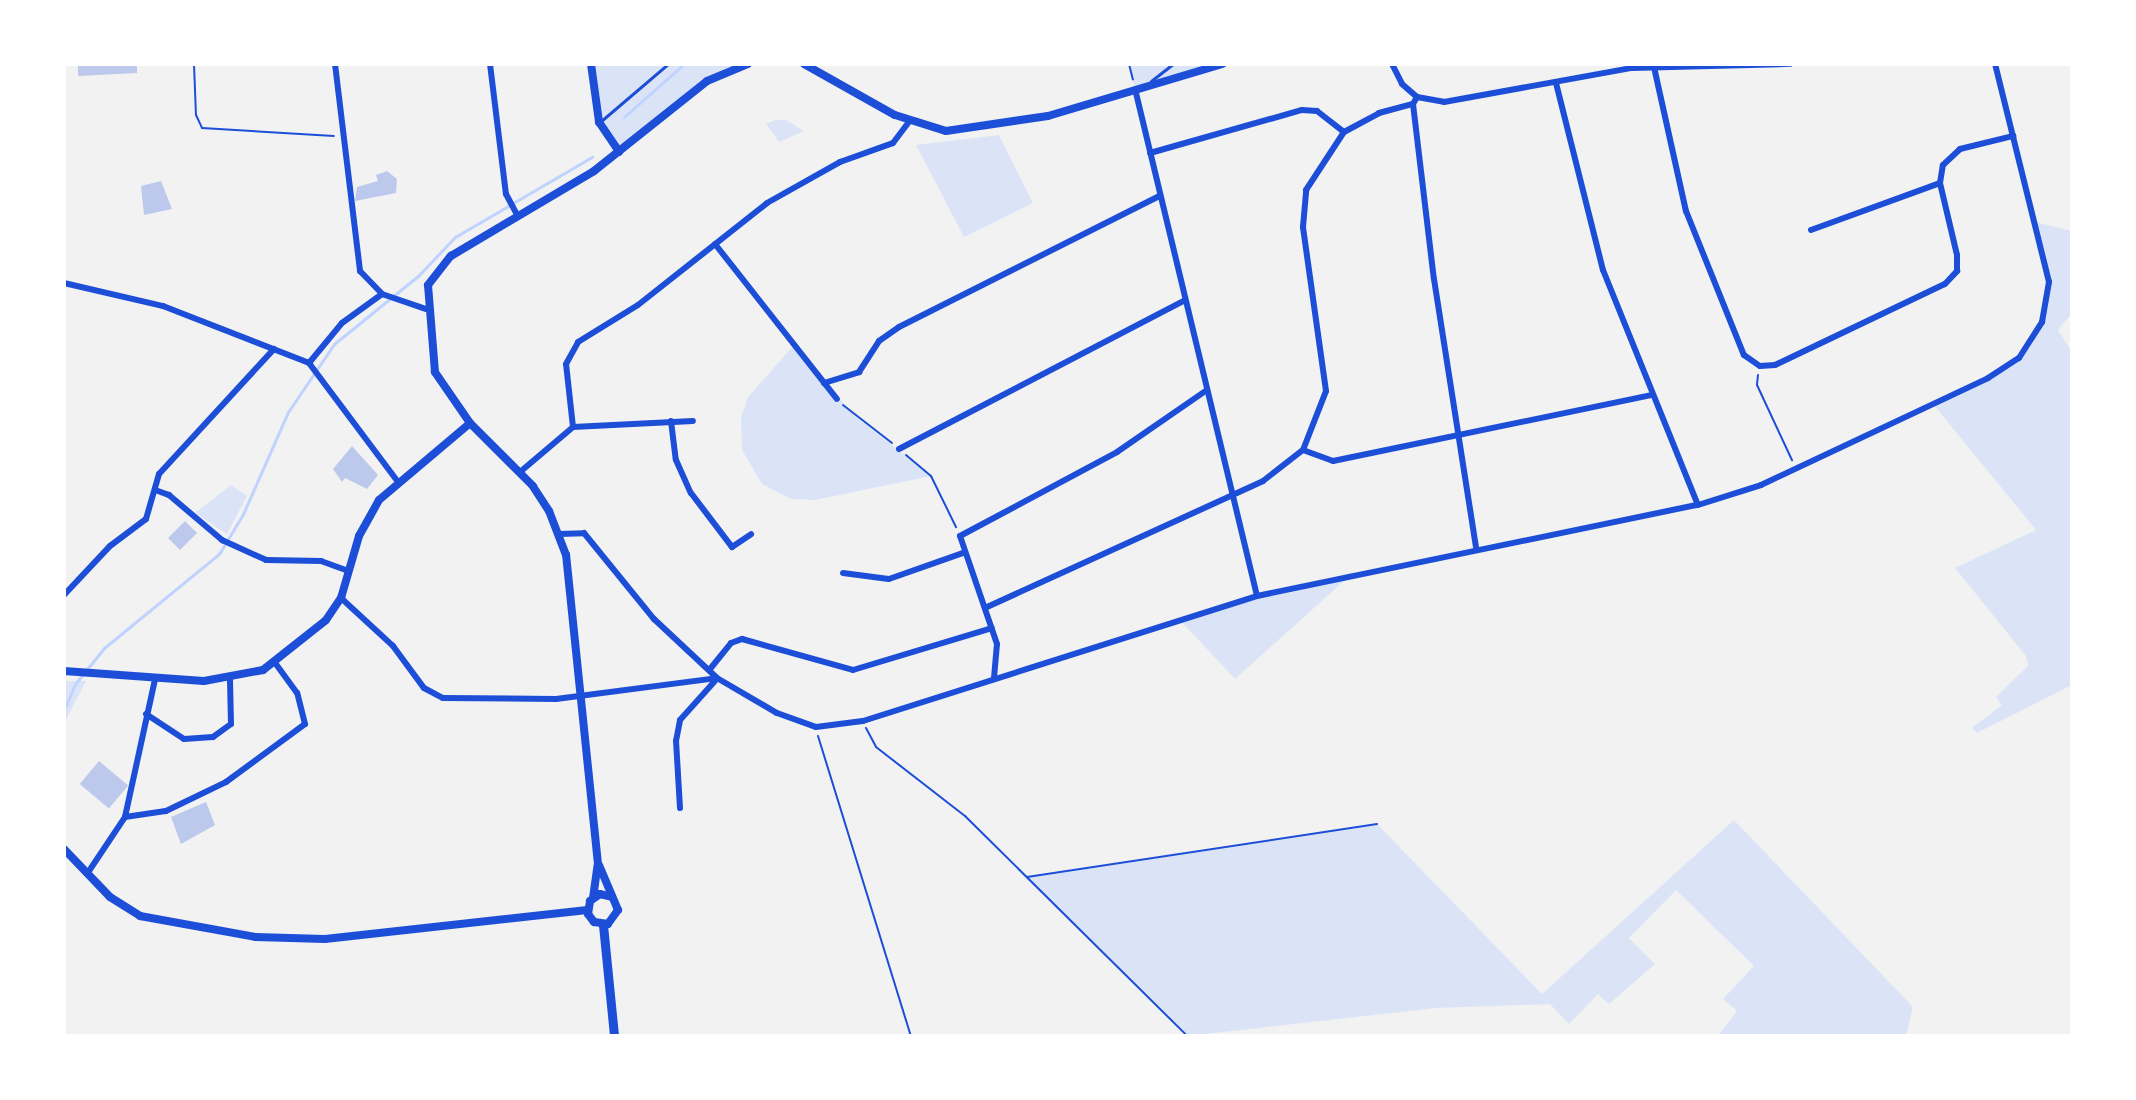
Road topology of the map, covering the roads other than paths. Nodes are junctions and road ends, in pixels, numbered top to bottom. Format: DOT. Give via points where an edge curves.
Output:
graph roads {
  1 [pos="335,64"];
  2 [pos="490,64"];
  3 [pos="591,64"];
  4 [pos="668,64"];
  5 [pos="748,64"];
  6 [pos="804,64"];
  7 [pos="1173,64"];
  8 [pos="1222,64"];
  9 [pos="1392,64"];
  10 [pos="1790,64"];
  11 [pos="1995,64"];
  12 [pos="1654,67"];
  13 [pos="1556,83"];
  14 [pos="1136,93"];
  15 [pos="1417,97"];
  16 [pos="1413,104"];
  17 [pos="599,122"];
  18 [pos="909,122"];
  19 [pos="1344,132"];
  20 [pos="2013,136"];
  21 [pos="619,152"];
  22 [pos="1150,153"];
  23 [pos="1940,183"];
  24 [pos="1160,196"];
  25 [pos="516,214"];
  26 [pos="1811,230"];
  27 [pos="715,244"];
  28 [pos="64,283"];
  29 [pos="387,296"];
  30 [pos="1185,300"];
  31 [pos="426,309"];
  32 [pos="274,349"];
  33 [pos="310,364"];
  34 [pos="824,383"];
  35 [pos="1207,390"];
  36 [pos="1652,395"];
  37 [pos="837,399"];
  38 [pos="671,421"];
  39 [pos="693,421"];
  40 [pos="470,423"];
  41 [pos="573,427"];
  42 [pos="1459,436"];
  43 [pos="899,449"];
  44 [pos="1303,450"];
  45 [pos="520,472"];
  46 [pos="398,482"];
  47 [pos="158,491"];
  48 [pos="1231,495"];
  49 [pos="1698,505"];
  50 [pos="559,534"];
  51 [pos="751,534"];
  52 [pos="1476,547"];
  53 [pos="963,553"];
  54 [pos="349,571"];
  55 [pos="843,573"];
  56 [pos="64,595"];
  57 [pos="1257,596"];
  58 [pos="341,598"];
  59 [pos="987,607"];
  60 [pos="992,628"];
  61 [pos="274,661"];
  62 [pos="710,669"];
  63 [pos="64,671"];
  64 [pos="717,678"];
  65 [pos="994,678"];
  66 [pos="155,679"];
  67 [pos="230,680"];
  68 [pos="581,693"];
  69 [pos="146,714"];
  70 [pos="680,808"];
  71 [pos="125,817"];
  72 [pos="64,849"];
  73 [pos="598,864"];
  74 [pos="87,874"];
  75 [pos="612,897"];
  76 [pos="593,898"];
  77 [pos="587,910"];
  78 [pos="603,925"];
  79 [pos="614,1036"];
  1 -- 29 [label="street" via="356,257 367,284"];
  2 -- 25 [label="street" via="508,198"];
  3 -- 17 [label="street"];
  4 -- 17 [label="lane"];
  5 -- 21 [label="street" via="707,81"];
  6 -- 18 [label="street"];
  7 -- 14 [label="lane"];
  8 -- 14 [label="street"];
  9 -- 15 [label="street" via="1402,84"];
  10 -- 12 [label="street"];
  11 -- 20 [label="street"];
  12 -- 13 [label="street"];
  12 -- 23 [label="street" via="1686,211 1744,355 1760,366 1775,365 1945,284 1957,271 1957,255"];
  13 -- 15 [label="street" via="1444,102"];
  13 -- 36 [label="street" via="1603,270"];
  14 -- 18 [label="street" via="969,131"];
  14 -- 22 [label="street"];
  15 -- 16 [label="street"];
  16 -- 19 [label="street" via="1379,113"];
  16 -- 42 [label="street"];
  17 -- 21 [label="street"];
  18 -- 27 [label="street" via="893,143 802,181"];
  19 -- 22 [label="street" via="1317,111 1302,110"];
  19 -- 44 [label="street" via="1306,190 1303,227 1326,391"];
  20 -- 23 [label="street" via="1960,149 1943,165"];
  20 -- 49 [label="street" via="2049,282 2042,322 2019,358 1988,378 1796,469"];
  21 -- 25 [label="street"];
  22 -- 24 [label="street"];
  23 -- 26 [label="street"];
  24 -- 30 [label="street"];
  24 -- 34 [label="street" via="899,327 879,341 859,372"];
  25 -- 31 [label="street" via="438,266 428,285"];
  27 -- 34 [label="street"];
  27 -- 41 [label="street" via="638,305 571,348 566,364"];
  28 -- 32 [label="street" via="163,306"];
  29 -- 31 [label="street"];
  29 -- 33 [label="street" via="342,323"];
  30 -- 35 [label="street"];
  30 -- 43 [label="street"];
  31 -- 40 [label="street" via="435,372"];
  32 -- 33 [label="street"];
  32 -- 47 [label="street" via="159,474"];
  33 -- 46 [label="street"];
  34 -- 37 [label="street"];
  35 -- 48 [label="street"];
  35 -- 53 [label="street" via="1117,452 960,536"];
  36 -- 42 [label="street"];
  36 -- 49 [label="street"];
  38 -- 39 [label="street"];
  38 -- 41 [label="street"];
  38 -- 51 [label="street" via="676,460 691,493 732,547"];
  40 -- 45 [label="street"];
  40 -- 46 [label="street"];
  41 -- 45 [label="street"];
  42 -- 44 [label="street" via="1333,461"];
  42 -- 52 [label="street"];
  44 -- 48 [label="street" via="1276,473"];
  45 -- 50 [label="street"];
  46 -- 54 [label="street" via="374,508"];
  47 -- 54 [label="street" via="222,540 266,560 321,561"];
  47 -- 56 [label="street" via="148,500 146,519 110,546"];
  48 -- 57 [label="street"];
  48 -- 59 [label="street"];
  49 -- 52 [label="street"];
  50 -- 62 [label="street" via="584,533 654,619"];
  50 -- 68 [label="street" via="571,583"];
  52 -- 57 [label="street"];
  53 -- 55 [label="street" via="889,579"];
  53 -- 59 [label="street"];
  54 -- 58 [label="street"];
  57 -- 65 [label="street"];
  58 -- 61 [label="street" via="326,620"];
  58 -- 68 [label="street" via="393,646 424,688 443,698 556,699"];
  59 -- 60 [label="street"];
  60 -- 62 [label="street" via="853,670 742,639 731,643"];
  60 -- 65 [label="street" via="997,644"];
  61 -- 67 [label="street"];
  61 -- 71 [label="street" via="297,693 305,724 226,782 166,811"];
  62 -- 64 [label="street"];
  63 -- 66 [label="street"];
  64 -- 65 [label="street" via="777,713 816,727 863,721"];
  64 -- 68 [label="street"];
  64 -- 70 [label="street" via="680,720"];
  66 -- 67 [label="street"];
  66 -- 69 [label="street"];
  67 -- 69 [label="street" via="231,724 213,737 184,739"];
  68 -- 73 [label="street"];
  69 -- 71 [label="street"];
  71 -- 74 [label="street"];
  72 -- 74 [label="street"];
  73 -- 75 [label="street"];
  73 -- 76 [label="street"];
  74 -- 77 [label="street" via="140,916 178,927 290,940"];
  75 -- 76 [label="street"];
  75 -- 78 [label="street" via="617,914"];
  76 -- 77 [label="street"];
  77 -- 78 [label="street" via="590,919"];
  78 -- 79 [label="main road"];
}
